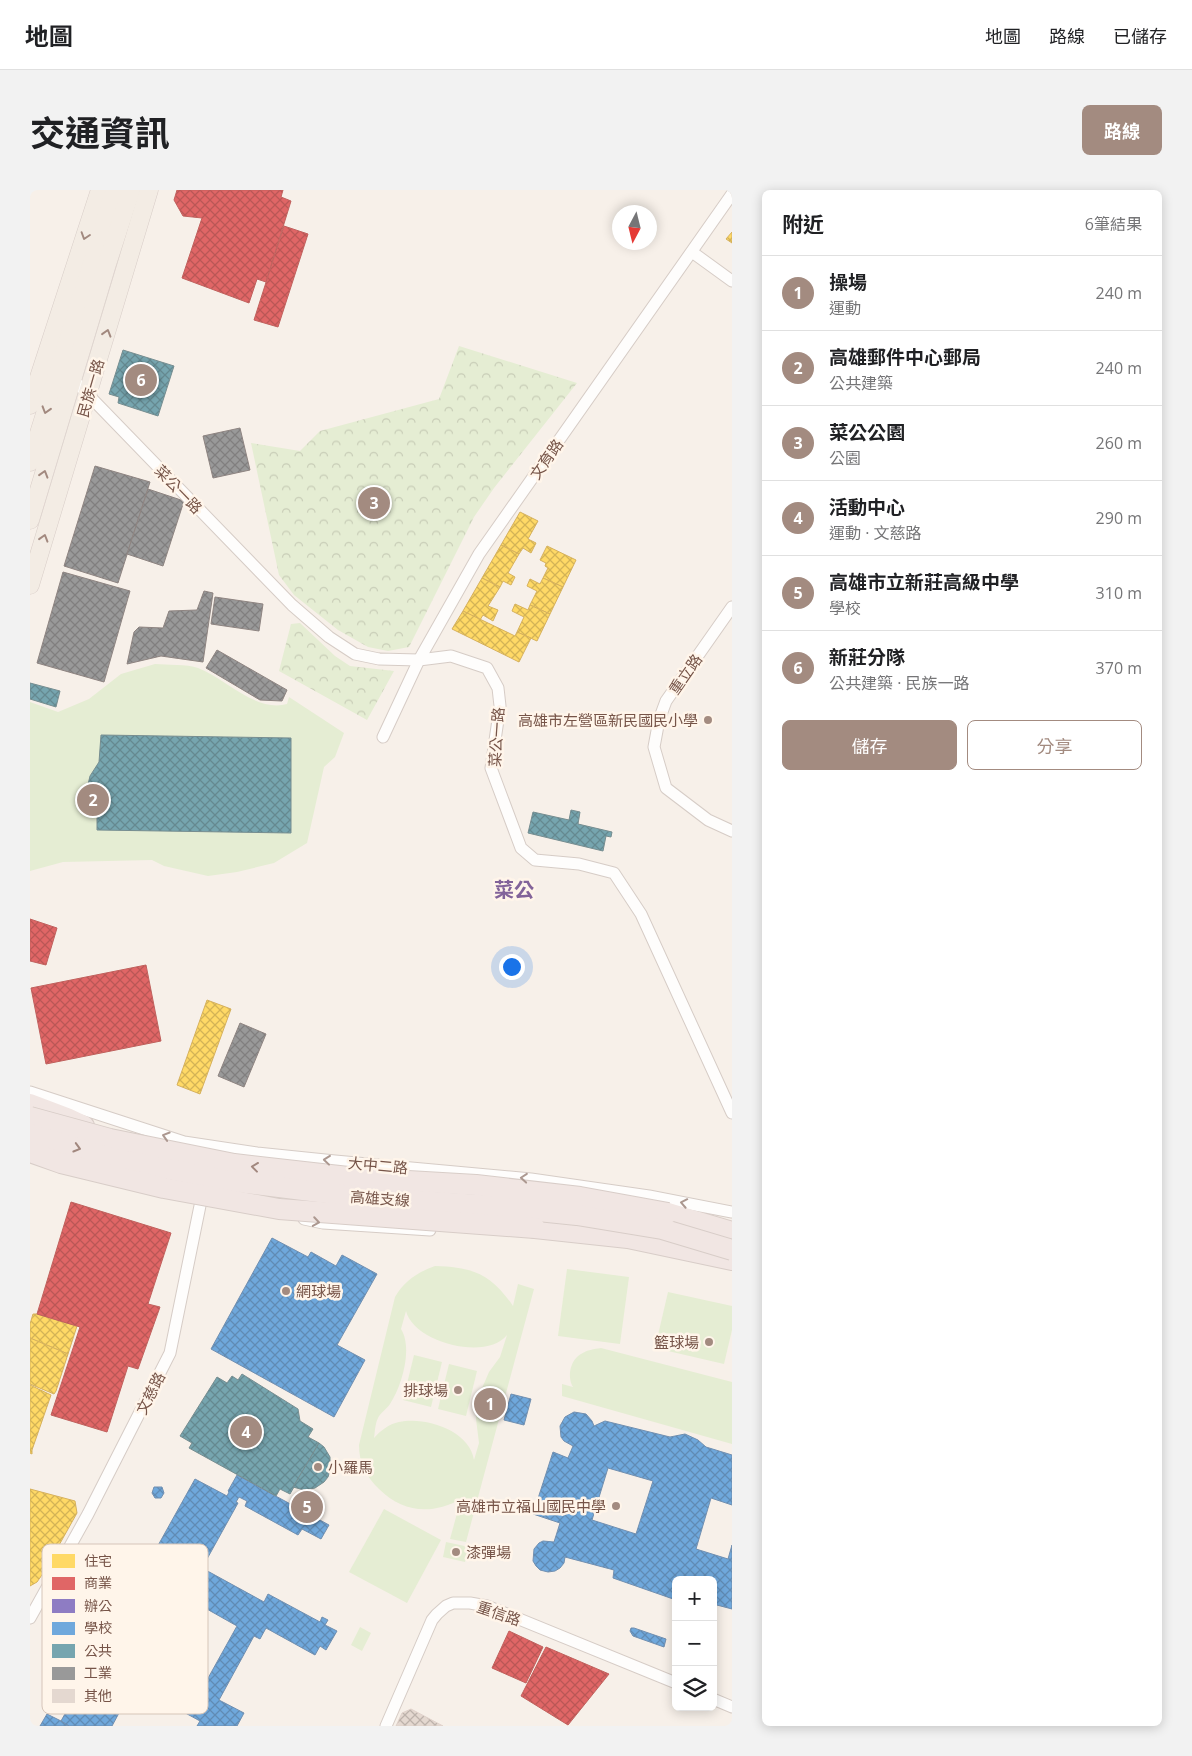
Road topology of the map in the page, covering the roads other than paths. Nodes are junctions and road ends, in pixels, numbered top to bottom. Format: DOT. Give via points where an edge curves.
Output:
graph roads {
  1 [pos="100,190"];
  2 [pos="115,190"];
  3 [pos="131,190"];
  4 [pos="150,190"];
  5 [pos="732,194"];
  6 [pos="692,252"];
  7 [pos="107,264"];
  8 [pos="126,270"];
  9 [pos="732,281"];
  10 [pos="60,364"];
  11 [pos="72,379"];
  12 [pos="88,396"];
  13 [pos="30,405"];
  14 [pos="30,462"];
  15 [pos="30,520"];
  16 [pos="30,585"];
  17 [pos="732,607"];
  18 [pos="419,660"];
  19 [pos="383,737"];
  20 [pos="732,831"];
  21 [pos="30,1092"];
  22 [pos="30,1104"];
  23 [pos="732,1114"];
  24 [pos="30,1117"];
  25 [pos="30,1134"];
  26 [pos="110,1139"];
  27 [pos="212,1146"];
  28 [pos="30,1153"];
  29 [pos="132,1181"];
  30 [pos="204,1188"];
  31 [pos="201,1202"];
  32 [pos="732,1212"];
  33 [pos="668,1214"];
  34 [pos="732,1224"];
  35 [pos="732,1232"];
  36 [pos="732,1250"];
  37 [pos="732,1255"];
  38 [pos="732,1260"];
  39 [pos="732,1269"];
  40 [pos="71,1544"];
  41 [pos="42,1596"];
  42 [pos="30,1618"];
  43 [pos="672,1681"];
  44 [pos="717,1701"];
  45 [pos="732,1707"];
  46 [pos="386,1726"];
  1 -- 13 [label="main road, one-way"];
  2 -- 10 [label="main road"];
  3 -- 7 [label="main road, 民族一路"];
  4 -- 8 [label="main road, 民族一路"];
  5 -- 6 [label="street, 文育路"];
  6 -- 9 [label="street"];
  6 -- 18 [label="street, 文育路" via="479,554"];
  7 -- 8 [label="main road"];
  7 -- 11 [label="main road, 民族一路"];
  12 -- 8 [label="main road, 民族一路, one-way"];
  10 -- 11 [label="street, 菜公一路"];
  10 -- 14 [label="main road, one-way"];
  11 -- 12 [label="street, 菜公一路"];
  15 -- 11 [label="main road, 民族一路, one-way"];
  16 -- 12 [label="main road, 民族一路, one-way"];
  12 -- 18 [label="street, 菜公一路" via="292,605 329,636 355,654 379,660"];
  17 -- 20 [label="street, 重立路" via="666,701 658,720 654,747 666,788 708,820"];
  18 -- 19 [label="street, 文育路"];
  18 -- 23 [label="street, 菜公一路" via="451,656 487,668 498,688 500,706 491,768 521,848 535,860 579,864 614,873 641,914"];
  27 -- 21 [label="street, 大中二路, one-way" via="184,1142"];
  22 -- 26 [label="highway, bridge"];
  24 -- 26 [label="highway, 高雄支線, bridge"];
  25 -- 36 [label="highway, 高雄支線, one-way, bridge" via="111,1158 230,1181 359,1197 576,1215 662,1228"];
  33 -- 26 [label="highway, 高雄支線, one-way, bridge" via="580,1197 234,1164"];
  27 -- 30 [label="street, 文慈路"];
  32 -- 27 [label="street, 大中二路, one-way" via="531,1178 335,1161"];
  28 -- 29 [label="street"];
  28 -- 38 [label="highway, bridge" via="164,1188 279,1208 628,1238"];
  29 -- 30 [label="street"];
  29 -- 31 [label="street"];
  30 -- 31 [label="street, 文慈路"];
  30 -- 37 [label="street" via="636,1235"];
  31 -- 39 [label="street, one-way" via="323,1223 540,1234 663,1251"];
  31 -- 40 [label="street, 文慈路" via="170,1353"];
  33 -- 34 [label="highway"];
  33 -- 35 [label="highway, 高雄支線"];
  41 -- 42 [label="street, 文慈路"];
  43 -- 46 [label="street, 重信路" via="487,1606 453,1603 432,1620"];
  44 -- 45 [label="street"];
}
